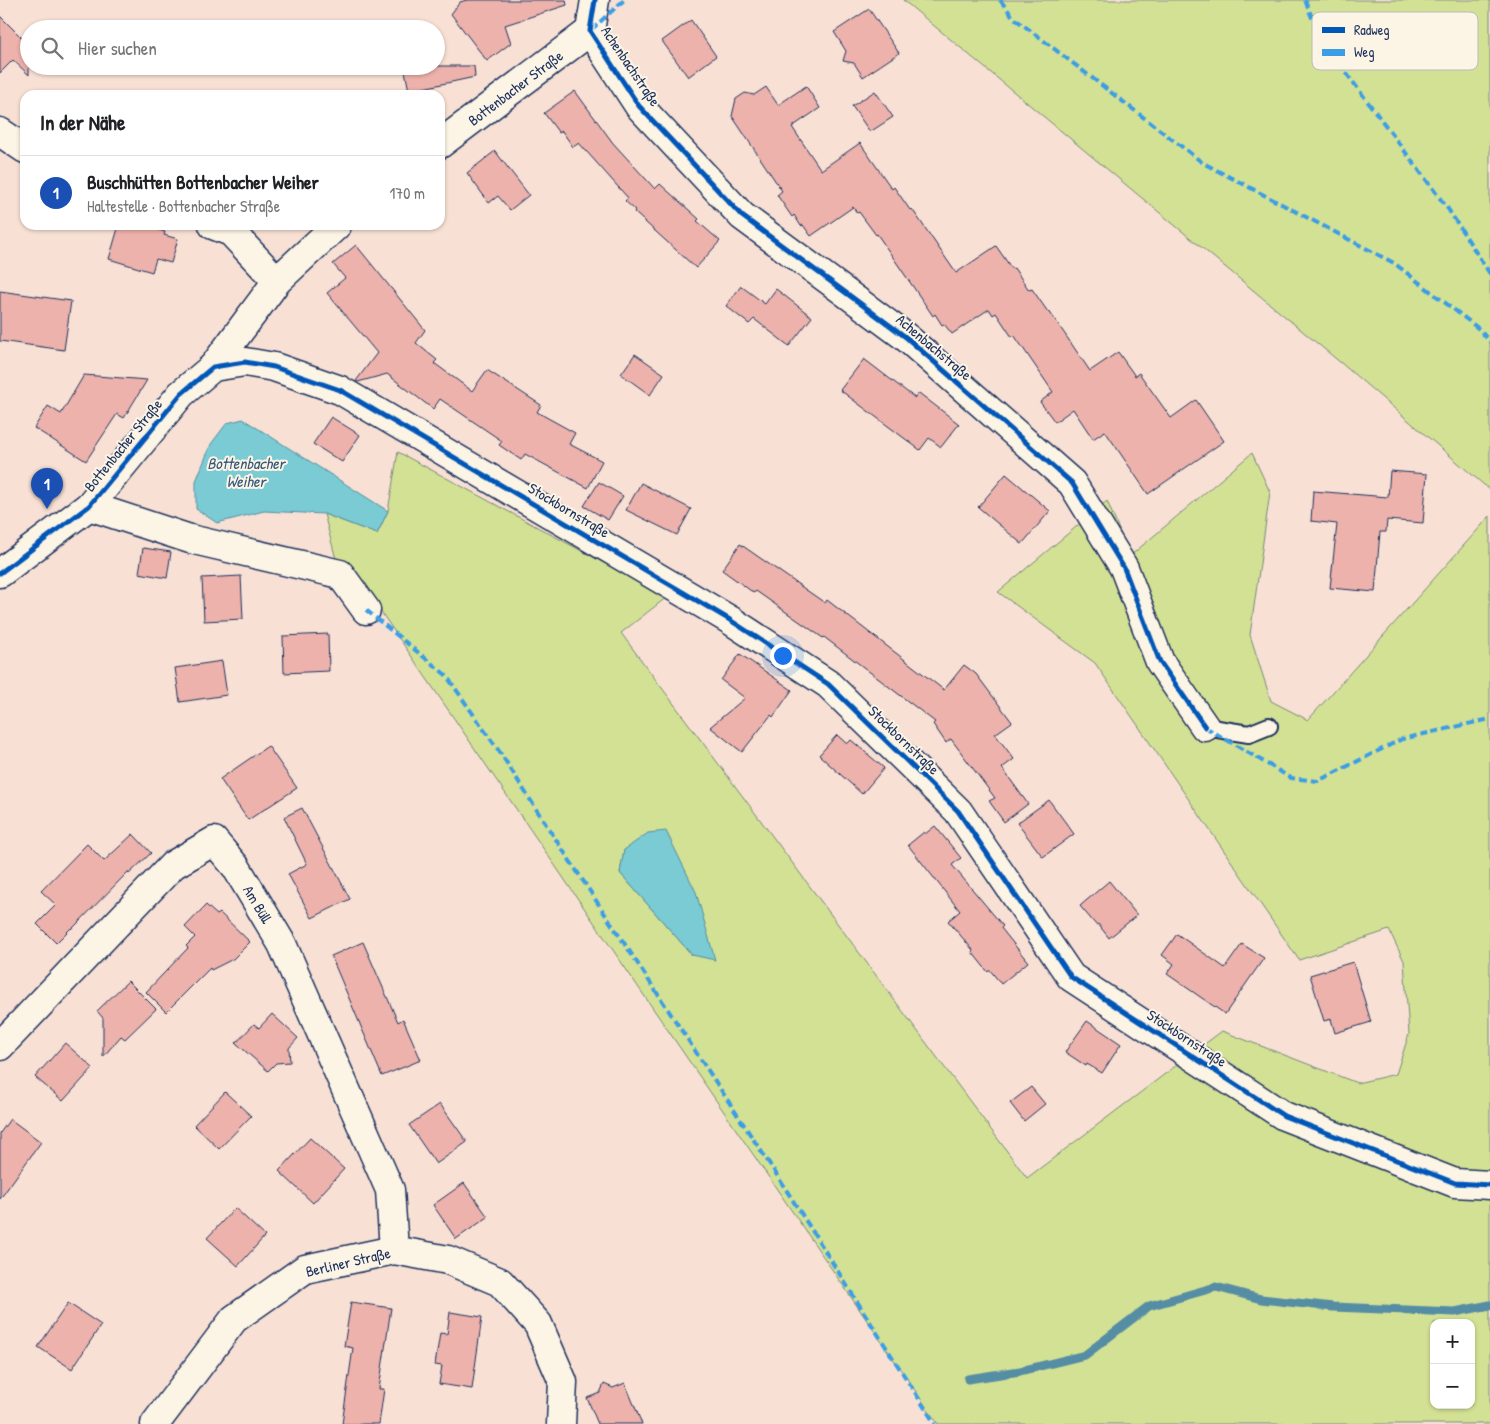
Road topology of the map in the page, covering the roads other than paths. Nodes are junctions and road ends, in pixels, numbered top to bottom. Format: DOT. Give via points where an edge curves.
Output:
graph roads {
  1 [pos="595,0"];
  2 [pos="590,31"];
  3 [pos="0,132"];
  4 [pos="445,140"];
  5 [pos="20,146"];
  6 [pos="226,230"];
  7 [pos="331,230"];
  8 [pos="276,281"];
  9 [pos="245,362"];
  10 [pos="213,368"];
  11 [pos="89,506"];
  12 [pos="0,573"];
  13 [pos="366,610"];
  14 [pos="1268,726"];
  15 [pos="1205,727"];
  16 [pos="0,1046"];
  17 [pos="1490,1185"];
  18 [pos="394,1250"];
  19 [pos="155,1424"];
  20 [pos="561,1424"];
  1 -- 2 [label="street, Achenbachstraße"];
  2 -- 4 [label="street, Bottenbacher Straße"];
  2 -- 15 [label="street, Achenbachstraße" via="639,106 742,216 907,338 1072,484 1124,568 1160,662"];
  3 -- 5 [label="street"];
  6 -- 8 [label="street"];
  7 -- 8 [label="street, Bottenbacher Straße"];
  8 -- 10 [label="street, Bottenbacher Straße"];
  9 -- 10 [label="street, Bottenbacher Straße"];
  9 -- 17 [label="street, Stockbornstraße" via="340,390 730,620 828,684 958,811 1071,977 1284,1116 1455,1183"];
  10 -- 11 [label="street, Bottenbacher Straße" via="181,394"];
  11 -- 12 [label="street, Bottenbacher Straße"];
  11 -- 13 [label="street, Bottenbacher Straße" via="190,539 340,574"];
  14 -- 15 [label="lane" via="1249,734"];
  16 -- 18 [label="street, Am Büll" via="173,865 214,841 236,867 282,944 390,1190"];
  18 -- 19 [label="street, Berliner Straße" via="305,1269 242,1313 234,1319"];
  18 -- 20 [label="street, Berliner Straße" via="448,1260 500,1282 538,1324 563,1382"];
}
